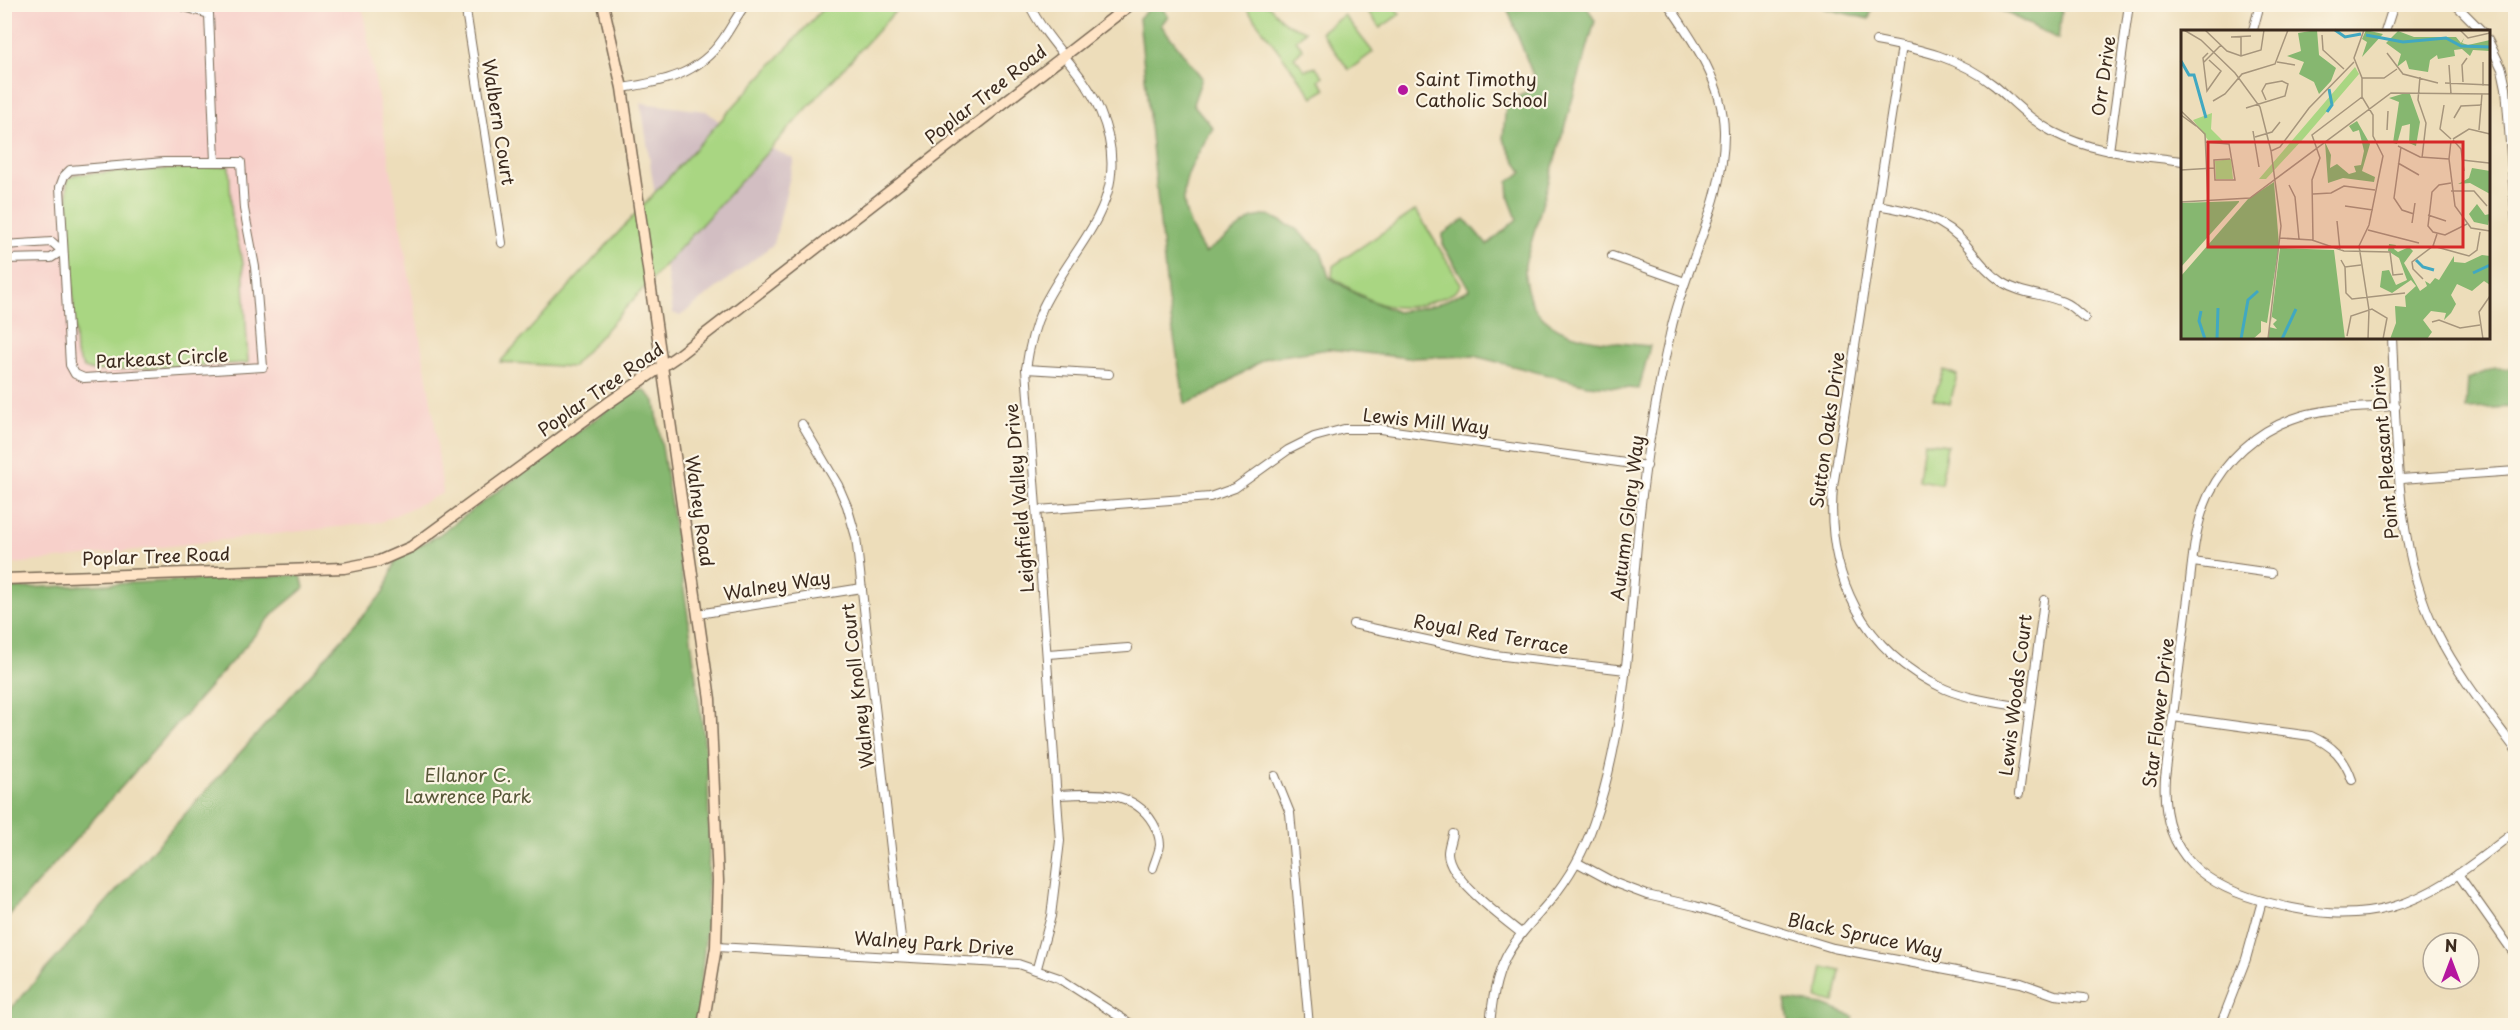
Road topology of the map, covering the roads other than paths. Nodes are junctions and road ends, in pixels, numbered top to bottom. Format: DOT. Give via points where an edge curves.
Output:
graph roads {
  1 [pos="174,4"];
  2 [pos="465,4"];
  3 [pos="603,4"];
  4 [pos="746,4"];
  5 [pos="1029,4"];
  6 [pos="1131,4"];
  7 [pos="1668,4"];
  8 [pos="2129,4"];
  9 [pos="2260,4"];
  10 [pos="2394,4"];
  11 [pos="2456,4"];
  12 [pos="2253,30"];
  13 [pos="2386,30"];
  14 [pos="2480,30"];
  15 [pos="1876,41"];
  16 [pos="2490,44"];
  17 [pos="1902,46"];
  18 [pos="1063,55"];
  19 [pos="622,88"];
  20 [pos="2109,151"];
  21 [pos="2181,161"];
  22 [pos="214,162"];
  23 [pos="2514,171"];
  24 [pos="1877,206"];
  25 [pos="2516,225"];
  26 [pos="502,243"];
  27 [pos="4,245"];
  28 [pos="62,251"];
  29 [pos="1612,256"];
  30 [pos="4,259"];
  31 [pos="1685,282"];
  32 [pos="2085,318"];
  33 [pos="2391,339"];
  34 [pos="662,367"];
  35 [pos="1026,369"];
  36 [pos="1109,374"];
  37 [pos="2396,406"];
  38 [pos="802,424"];
  39 [pos="1647,466"];
  40 [pos="2516,471"];
  41 [pos="2401,479"];
  42 [pos="1038,510"];
  43 [pos="2193,562"];
  44 [pos="2271,573"];
  45 [pos="4,579"];
  46 [pos="861,588"];
  47 [pos="2044,600"];
  48 [pos="698,614"];
  49 [pos="1353,624"];
  50 [pos="1128,648"];
  51 [pos="1048,654"];
  52 [pos="1626,670"];
  53 [pos="2029,708"];
  54 [pos="2173,717"];
  55 [pos="2516,750"];
  56 [pos="1275,776"];
  57 [pos="2352,780"];
  58 [pos="2019,794"];
  59 [pos="1059,795"];
  60 [pos="2516,831"];
  61 [pos="1452,834"];
  62 [pos="1578,863"];
  63 [pos="1153,868"];
  64 [pos="2458,874"];
  65 [pos="2262,901"];
  66 [pos="1521,933"];
  67 [pos="716,947"];
  68 [pos="903,956"];
  69 [pos="2516,956"];
  70 [pos="1037,968"];
  71 [pos="2084,998"];
  72 [pos="2222,1024"];
  73 [pos="704,1026"];
  74 [pos="1134,1026"];
  75 [pos="1309,1026"];
  76 [pos="1490,1026"];
  1 -- 22 [label="street" via="209,14"];
  2 -- 26 [label="street, Walbern Court"];
  3 -- 19 [label="main road, Walney Road"];
  4 -- 19 [label="street" via="720,44 697,66 670,79"];
  5 -- 18 [label="street, Leighfield Valley Drive"];
  6 -- 18 [label="main road, Poplar Tree Road"];
  7 -- 31 [label="street, Autumn Glory Way" via="1710,71 1721,103 1724,132 1718,185 1706,231"];
  8 -- 20 [label="street, Orr Drive"];
  9 -- 12 [label="street"];
  10 -- 13 [label="street"];
  11 -- 14 [label="street"];
  15 -- 17 [label="street"];
  16 -- 23 [label="street" via="2506,88"];
  17 -- 20 [label="street" via="1961,63 2040,124 2068,139"];
  17 -- 24 [label="street, Sutton Oaks Drive"];
  18 -- 34 [label="main road, Poplar Tree Road"];
  18 -- 35 [label="street, Leighfield Valley Drive" via="1101,112 1109,141 1109,181 1098,221 1038,318"];
  19 -- 34 [label="main road, Walney Road"];
  20 -- 21 [label="street"];
  22 -- 28 [label="street, Parkeast Circle" via="70,170 60,186"];
  22 -- 28 [label="street, Parkeast Circle" via="241,162 263,367 98,378 75,374 70,365"];
  23 -- 25 [label="street"];
  24 -- 32 [label="street" via="1916,212 1938,221 2001,281 2025,293 2068,304"];
  24 -- 53 [label="street, Sutton Oaks Drive" via="1833,487 1832,531 1837,563 1848,594 1871,631 1912,671 1960,695"];
  27 -- 28 [label="street" via="52,242"];
  28 -- 30 [label="street" via="51,258"];
  29 -- 31 [label="street"];
  31 -- 39 [label="street, Autumn Glory Way" via="1671,328"];
  33 -- 37 [label="street, Point Pleasant Drive"];
  34 -- 45 [label="main road, Poplar Tree Road" via="431,534 379,561 328,569"];
  34 -- 48 [label="main road, Walney Road"];
  35 -- 36 [label="street"];
  35 -- 42 [label="street, Leighfield Valley Drive"];
  37 -- 41 [label="street, Point Pleasant Drive"];
  37 -- 43 [label="street, Star Flower Drive" via="2308,414 2278,425 2252,441 2229,463 2209,494 2199,523"];
  38 -- 46 [label="street, Walney Knoll Court" via="847,506 856,537"];
  39 -- 42 [label="street, Lewis Mill Way" via="1380,429 1344,429 1314,437 1288,450 1235,488 1210,497"];
  39 -- 52 [label="street, Autumn Glory Way"];
  40 -- 41 [label="street"];
  41 -- 55 [label="street, Point Pleasant Drive" via="2409,556 2435,631 2462,677"];
  42 -- 51 [label="street, Leighfield Valley Drive"];
  43 -- 44 [label="street"];
  43 -- 54 [label="street, Star Flower Drive"];
  46 -- 48 [label="street, Walney Way"];
  46 -- 68 [label="street, Walney Knoll Court"];
  47 -- 53 [label="street, Lewis Woods Court"];
  48 -- 67 [label="main road, Walney Road" via="710,699 718,881"];
  49 -- 52 [label="street, Royal Red Terrace" via="1495,655"];
  50 -- 51 [label="street"];
  51 -- 59 [label="street, Leighfield Valley Drive"];
  52 -- 62 [label="street, Autumn Glory Way" via="1618,728 1595,821"];
  53 -- 58 [label="street, Lewis Woods Court"];
  54 -- 57 [label="street" via="2311,736 2342,756"];
  54 -- 65 [label="street, Star Flower Drive" via="2164,794 2166,818 2174,840 2206,878 2226,890"];
  56 -- 75 [label="street" via="1290,813"];
  59 -- 63 [label="street" via="1105,793 1136,805 1152,820 1159,837"];
  59 -- 70 [label="street, Leighfield Valley Drive" via="1057,883"];
  60 -- 64 [label="street, Star Flower Drive"];
  61 -- 66 [label="street" via="1448,854 1455,870 1479,901"];
  62 -- 66 [label="street, Autumn Glory Way"];
  62 -- 71 [label="street, Black Spruce Way" via="1647,895 1833,948"];
  64 -- 65 [label="street, Star Flower Drive" via="2414,899 2366,912 2322,914"];
  64 -- 69 [label="street"];
  65 -- 72 [label="street"];
  66 -- 76 [label="street, Autumn Glory Way" via="1496,982"];
  67 -- 68 [label="street, Walney Park Drive"];
  67 -- 73 [label="main road, Walney Road"];
  68 -- 70 [label="street, Walney Park Drive" via="1001,961"];
  70 -- 74 [label="street, Walney Park Drive"];
}
